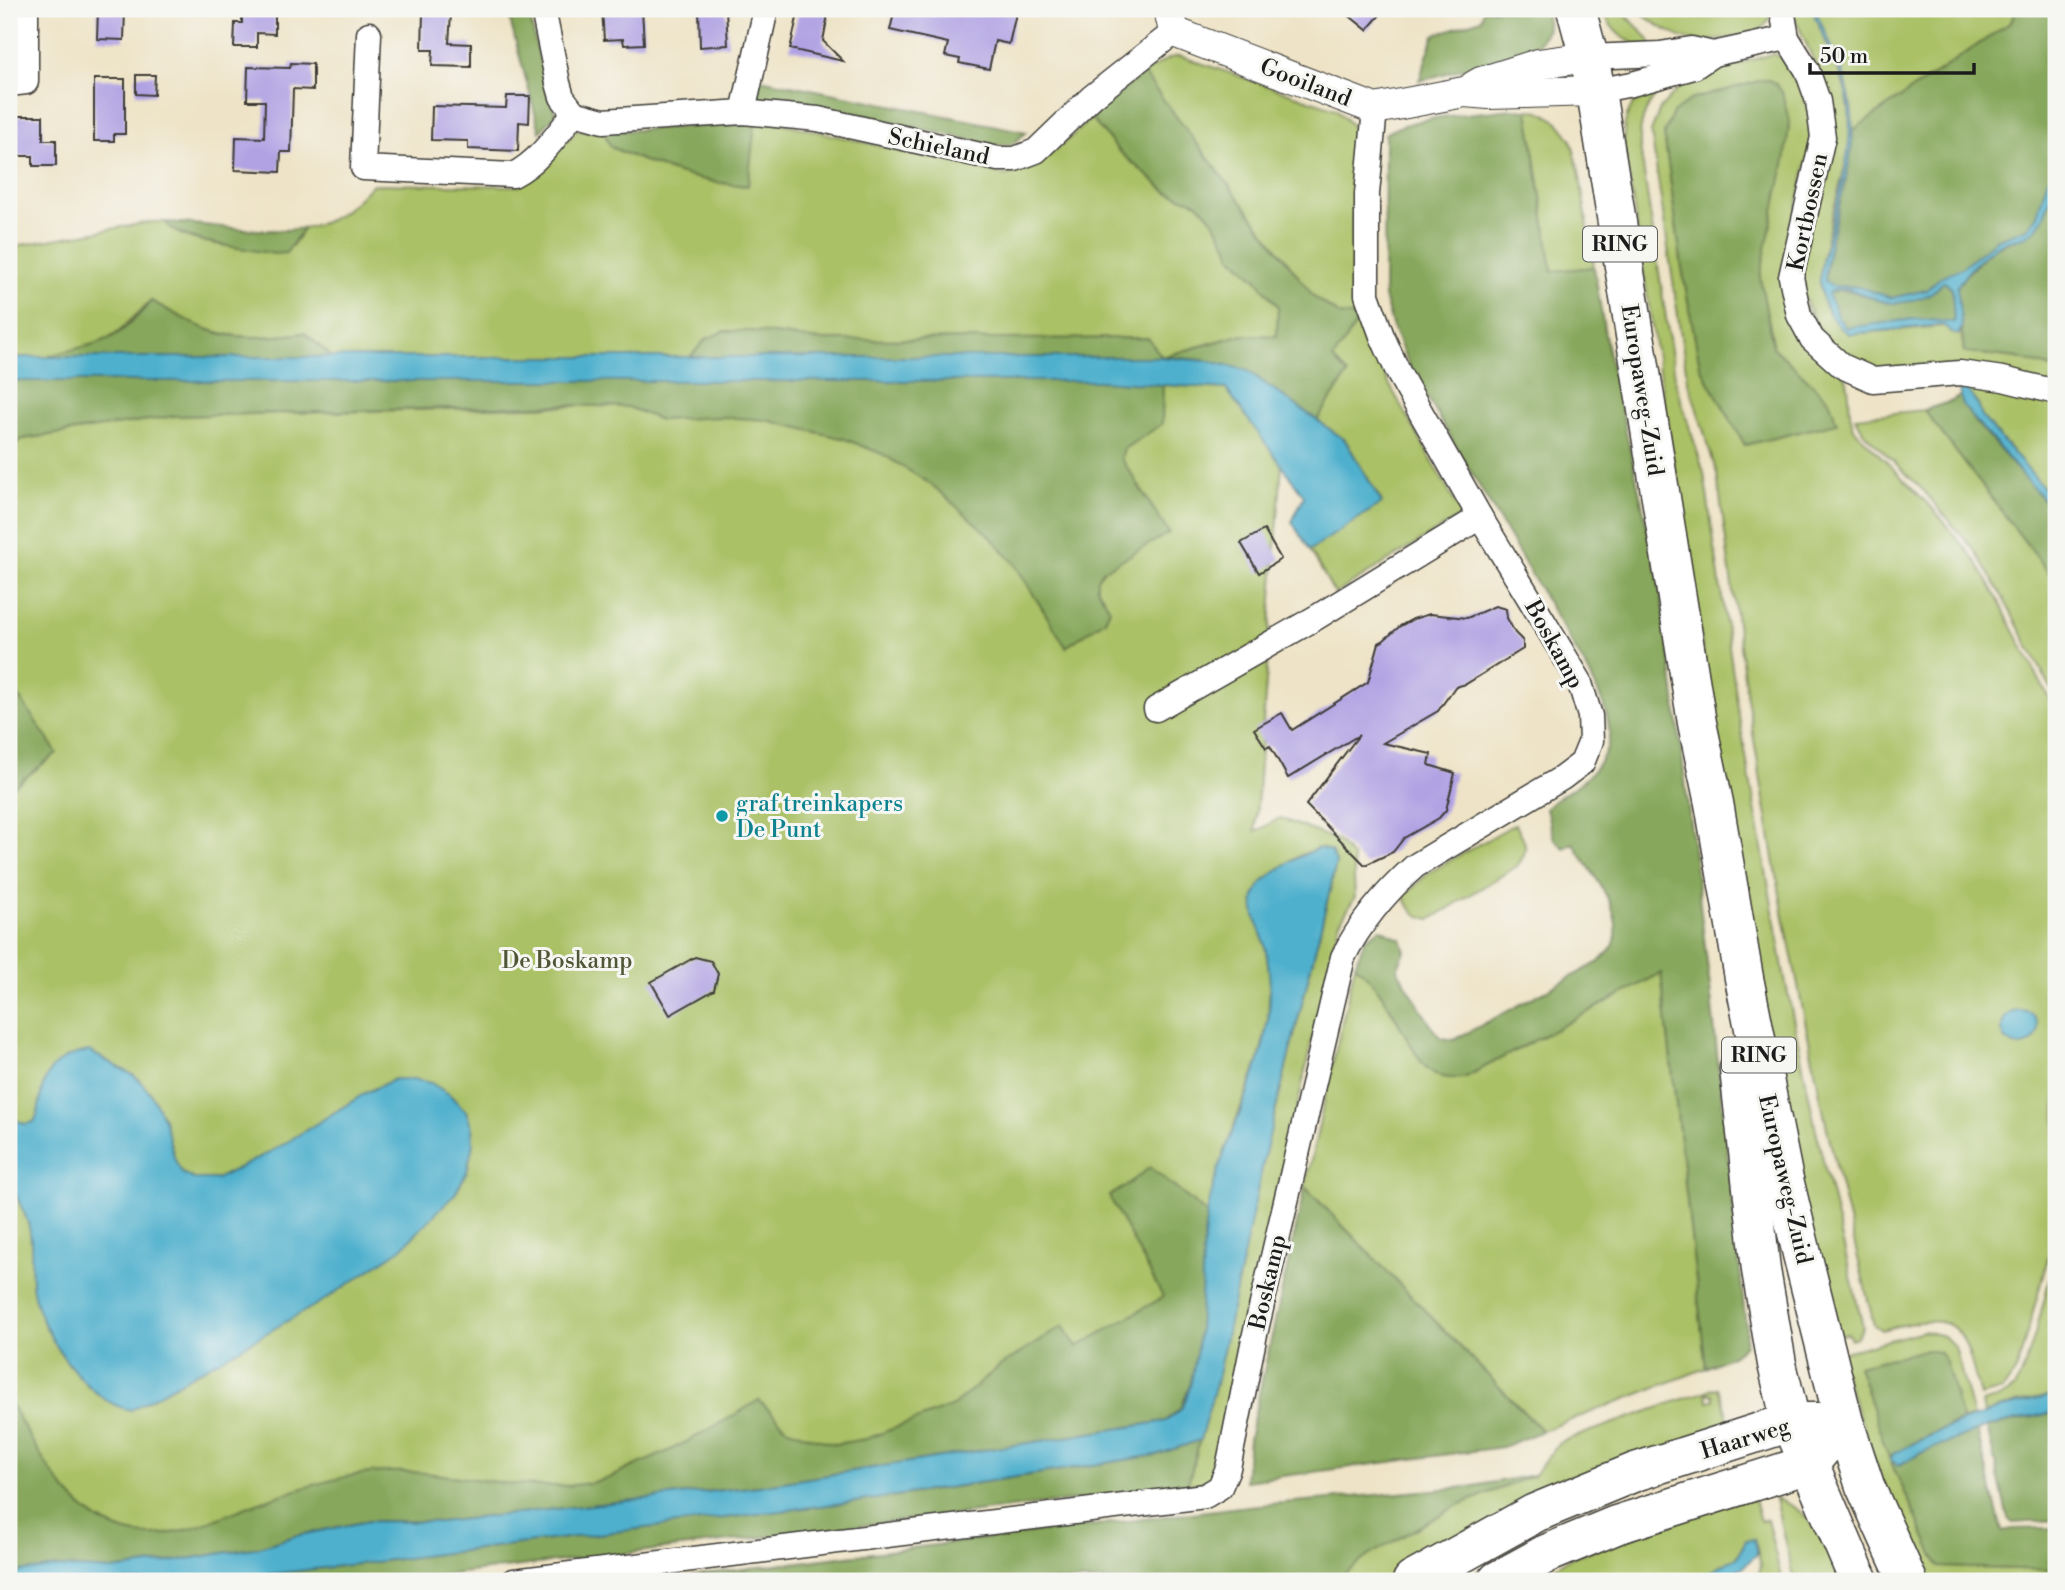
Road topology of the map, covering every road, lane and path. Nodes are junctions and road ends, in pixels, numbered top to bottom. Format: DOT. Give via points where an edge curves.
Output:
graph roads {
  1 [pos="26,9"];
  2 [pos="543,9"];
  3 [pos="766,9"];
  4 [pos="1576,9"];
  5 [pos="1591,9"];
  6 [pos="1782,9"];
  7 [pos="1171,20"];
  8 [pos="369,34"];
  9 [pos="1787,38"];
  10 [pos="1713,54"];
  11 [pos="1593,74"];
  12 [pos="9,84"];
  13 [pos="1375,108"];
  14 [pos="743,112"];
  15 [pos="574,113"];
  16 [pos="2056,392"];
  17 [pos="1480,517"];
  18 [pos="1156,709"];
  19 [pos="1697,723"];
  20 [pos="1791,1422"];
  21 [pos="1844,1422"];
  22 [pos="1809,1464"];
  23 [pos="514,1581"];
  24 [pos="1412,1581"];
  25 [pos="1497,1581"];
  26 [pos="1858,1581"];
  27 [pos="1908,1581"];
  1 -- 12 [label="street" via="26,82"];
  2 -- 15 [label="street" via="562,97"];
  3 -- 14 [label="street"];
  4 -- 11 [label="main road, Europaweg-Zuid / RING"];
  5 -- 11 [label="main road, Europaweg-Zuid / RING"];
  6 -- 9 [label="street, Kortbossen"];
  7 -- 13 [label="street, Gooiland"];
  7 -- 14 [label="street, Schieland" via="1036,151 1015,159 818,119"];
  8 -- 15 [label="street" via="363,168 513,175 537,158"];
  9 -- 10 [label="street"];
  9 -- 16 [label="street, Kortbossen" via="1811,80 1823,137 1791,277 1799,315 1812,339 1842,366 1873,380 1960,373"];
  10 -- 11 [label="street" via="1691,49 1660,54"];
  10 -- 11 [label="street" via="1694,67 1632,84"];
  11 -- 13 [label="street, Gooiland" via="1538,64 1464,92"];
  11 -- 19 [label="main road, Europaweg-Zuid / RING"];
  13 -- 17 [label="street, Boskamp" via="1367,194 1367,295 1399,374"];
  14 -- 15 [label="street, Schieland" via="604,121"];
  17 -- 18 [label="street"];
  17 -- 23 [label="street, Boskamp" via="1579,680 1590,716 1591,741 1582,763 1562,778 1415,866 1395,884 1348,947 1318,1058 1220,1488 1205,1496"];
  19 -- 20 [label="main road, Europaweg-Zuid / RING" via="1703,809 1727,966 1761,1270"];
  19 -- 21 [label="main road, Europaweg-Zuid / RING" via="1783,1175"];
  20 -- 21 [label="main road, Haarweg"];
  20 -- 22 [label="main road, Europaweg-Zuid / RING"];
  20 -- 24 [label="main road, Haarweg" via="1635,1472 1535,1513"];
  21 -- 22 [label="main road, Haarweg"];
  21 -- 27 [label="main road, Europaweg-Zuid / RING" via="1865,1486"];
  22 -- 25 [label="main road, Haarweg" via="1616,1525 1546,1554"];
  22 -- 26 [label="main road, Europaweg-Zuid / RING"];
}
